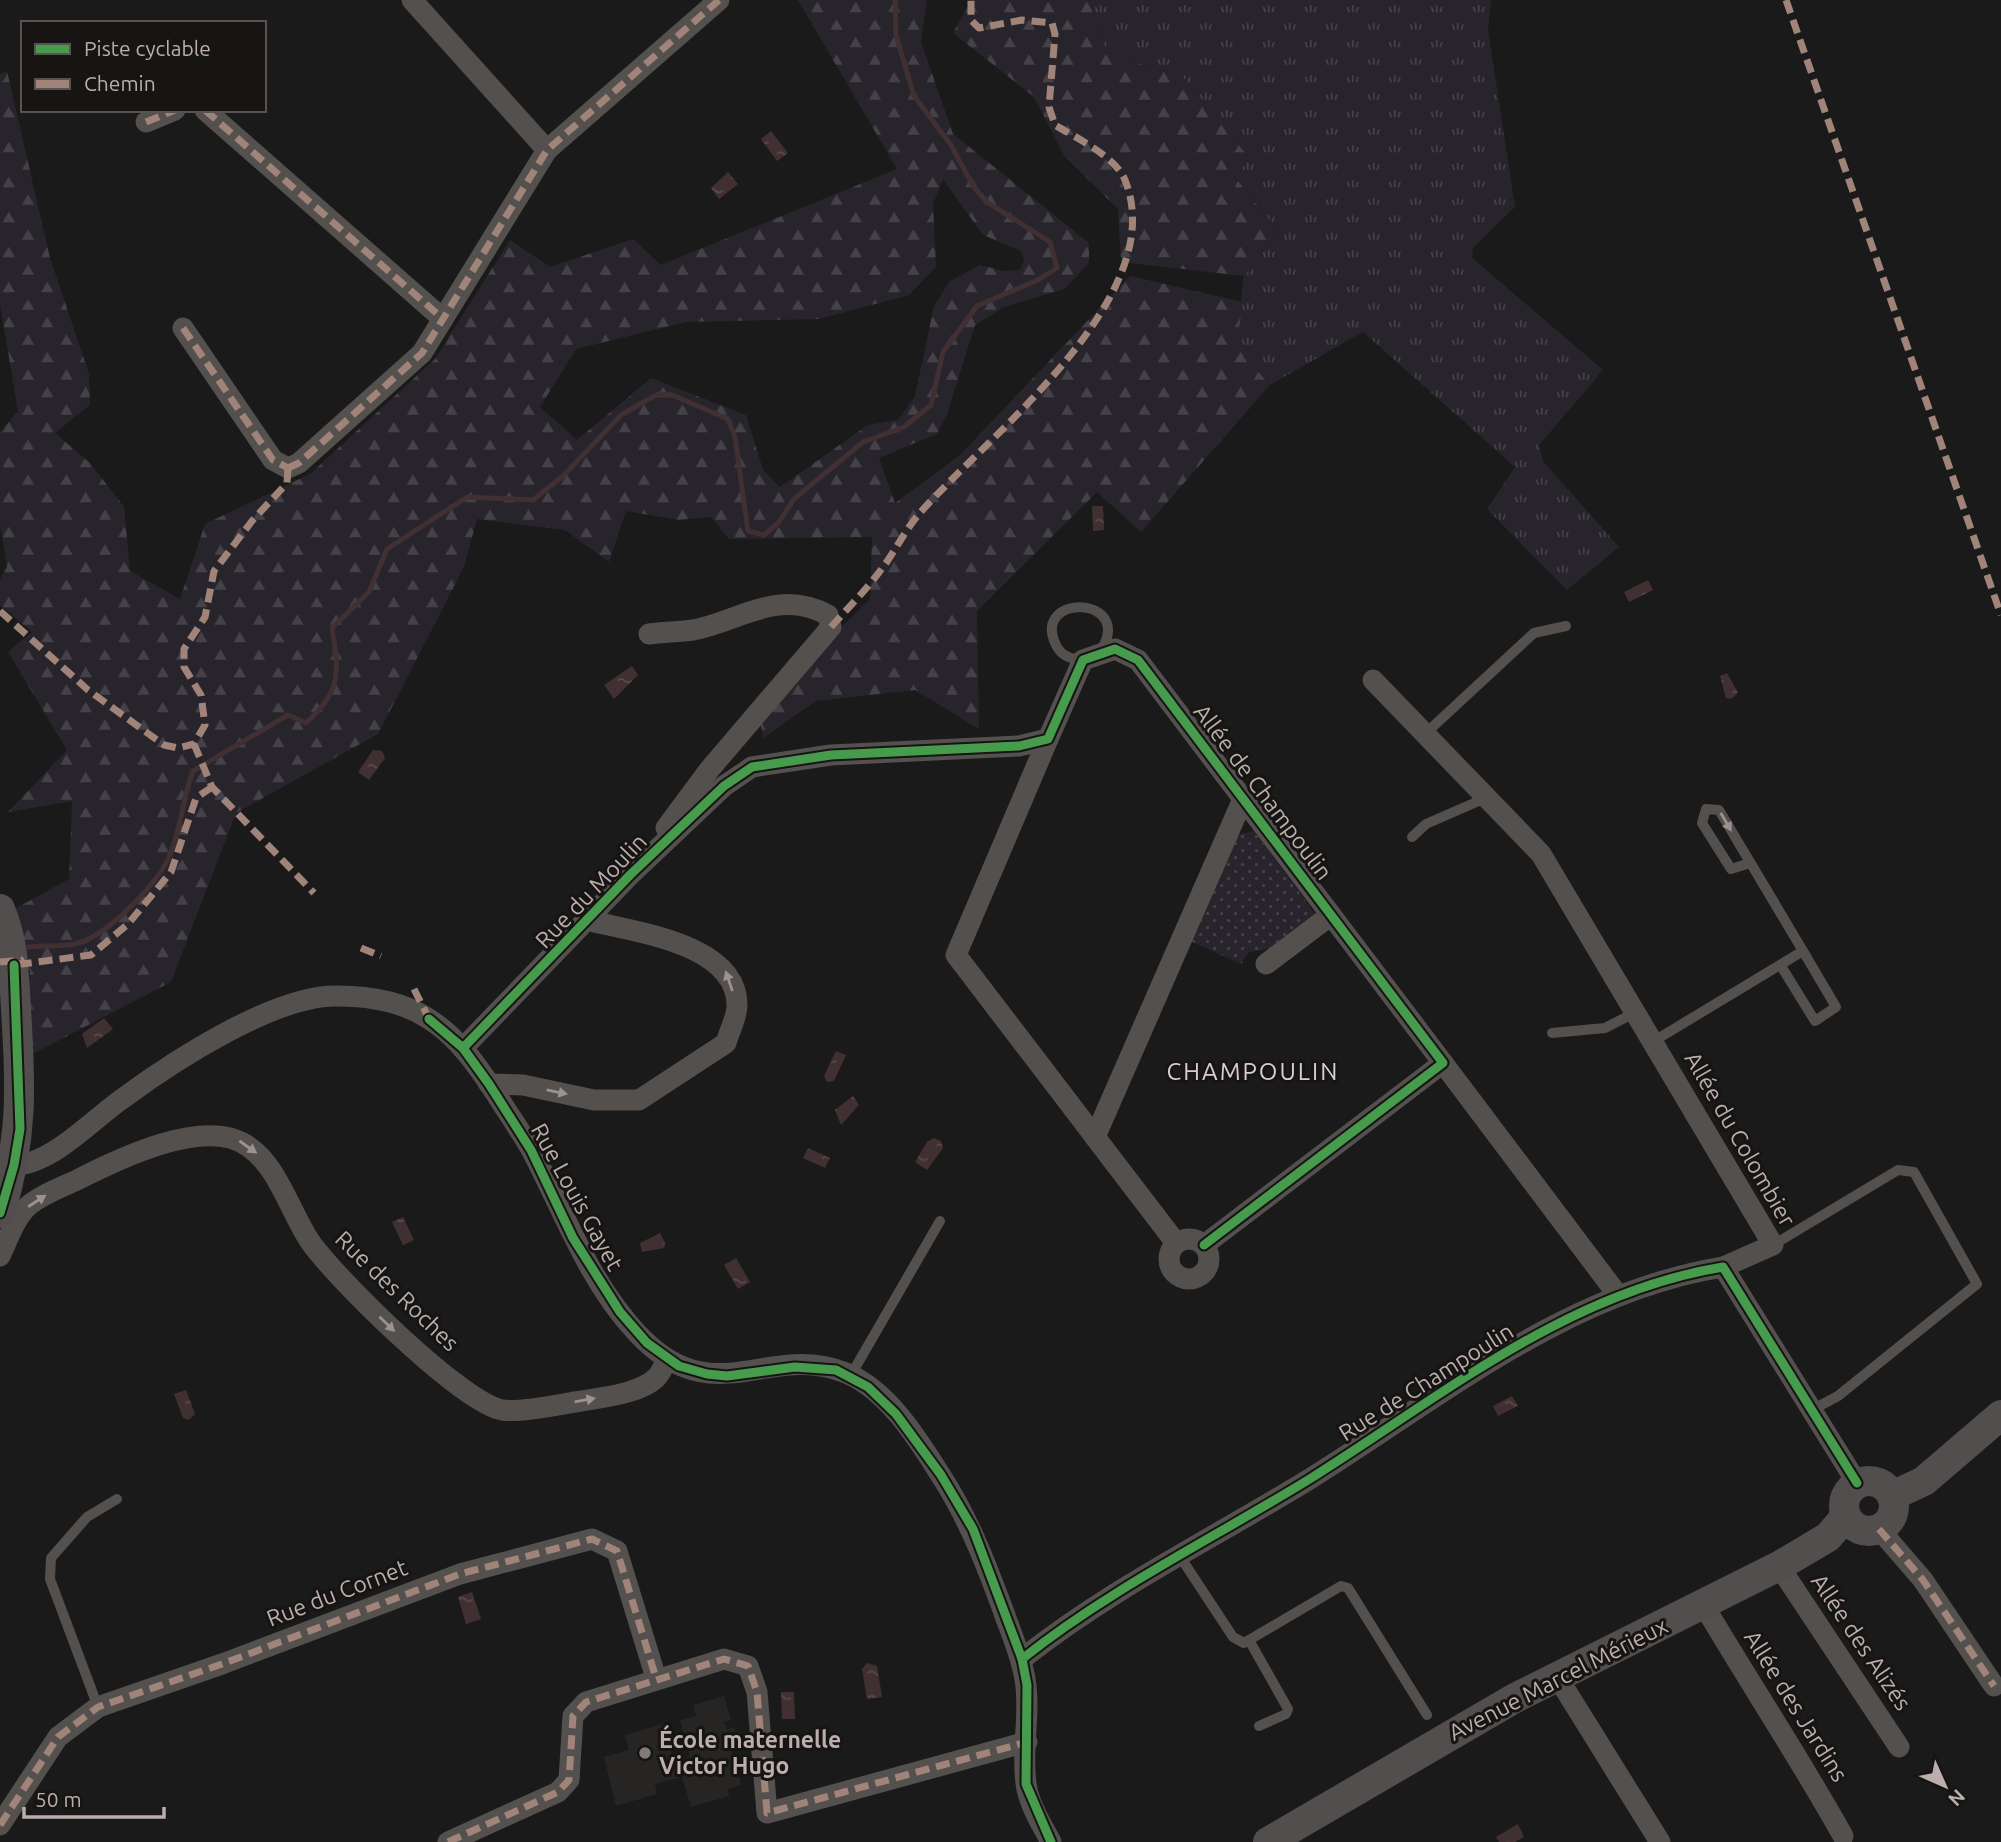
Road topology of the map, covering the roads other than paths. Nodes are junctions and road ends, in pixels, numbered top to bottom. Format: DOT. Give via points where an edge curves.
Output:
graph roads {
  1 [pos="412,0"];
  2 [pos="719,0"];
  3 [pos="170,112"];
  4 [pos="207,112"];
  5 [pos="146,122"];
  6 [pos="547,150"];
  7 [pos="443,319"];
  8 [pos="183,328"];
  9 [pos="1566,626"];
  10 [pos="649,634"];
  11 [pos="1091,656"];
  12 [pos="1373,680"];
  13 [pos="1426,733"];
  14 [pos="1048,738"];
  15 [pos="1488,797"];
  16 [pos="1243,799"];
  17 [pos="1412,837"];
  18 [pos="1750,863"];
  19 [pos="631,874"];
  20 [pos="0,909"];
  21 [pos="1331,915"];
  22 [pos="587,920"];
  23 [pos="1803,951"];
  24 [pos="1266,964"];
  25 [pos="1781,966"];
  26 [pos="1637,1012"];
  27 [pos="1552,1033"];
  28 [pos="1654,1041"];
  29 [pos="463,1048"];
  30 [pos="1443,1063"];
  31 [pos="489,1084"];
  32 [pos="1095,1137"];
  33 [pos="14,1166"];
  34 [pos="0,1213"];
  35 [pos="940,1221"];
  36 [pos="1176,1243"];
  37 [pos="1204,1245"];
  38 [pos="1773,1245"];
  39 [pos="0,1256"];
  40 [pos="1723,1267"];
  41 [pos="1617,1294"];
  42 [pos="667,1360"];
  43 [pos="851,1375"];
  44 [pos="1810,1410"];
  45 [pos="2001,1415"];
  46 [pos="1857,1483"];
  47 [pos="1892,1496"];
  48 [pos="117,1499"];
  49 [pos="1846,1516"];
  50 [pos="1878,1529"];
  51 [pos="1179,1555"];
  52 [pos="1779,1566"];
  53 [pos="1703,1604"];
  54 [pos="1249,1640"];
  55 [pos="1022,1659"];
  56 [pos="656,1678"];
  57 [pos="1558,1678"];
  58 [pos="1994,1686"];
  59 [pos="98,1707"];
  60 [pos="1427,1715"];
  61 [pos="1259,1726"];
  62 [pos="1027,1742"];
  63 [pos="1899,1747"];
  64 [pos="0,1825"];
  65 [pos="1843,1836"];
  66 [pos="447,1842"];
  67 [pos="1051,1842"];
  68 [pos="1268,1842"];
  69 [pos="1660,1842"];
  1 -- 6 [label="street"];
  2 -- 6 [label="street"];
  3 -- 5 [label="street"];
  4 -- 7 [label="street"];
  6 -- 7 [label="street"];
  7 -- 8 [label="street" via="422,353 288,468 273,460"];
  9 -- 13 [label="lane" via="1534,633"];
  10 -- 19 [label="street, Rue du Moulin" via="694,630 767,605 818,610 828,615 831,627 709,770"];
  11 -- 11 [label="lane" via="1107,636 1104,619 1090,607 1072,606 1058,616 1052,633 1059,650 1074,659"];
  11 -- 14 [label="street"];
  11 -- 16 [label="street, Allée de Champoulin" via="1115,649 1138,660"];
  12 -- 13 [label="street, Allée du Colombier"];
  13 -- 15 [label="street, Allée du Colombier"];
  14 -- 19 [label="street, Rue du Moulin" via="1019,746 831,755 752,767 724,786"];
  14 -- 32 [label="street" via="956,955"];
  15 -- 17 [label="lane" via="1426,824"];
  15 -- 26 [label="street, Allée du Colombier" via="1541,853"];
  16 -- 21 [label="street, Allée de Champoulin"];
  16 -- 32 [label="street, Allée de Champoulin"];
  18 -- 18 [label="lane, one-way" via="1731,869 1702,823 1706,809 1719,810"];
  18 -- 23 [label="lane"];
  19 -- 22 [label="street, Rue du Moulin"];
  20 -- 33 [label="main road" via="13,954 20,1129"];
  21 -- 24 [label="street, Allée de Champoulin"];
  21 -- 30 [label="street, Allée de Champoulin"];
  22 -- 29 [label="street, Rue du Moulin"];
  31 -- 22 [label="street, one-way" via="523,1085 594,1100 639,1100 726,1043 737,1005 727,970 699,950"];
  23 -- 25 [label="lane"];
  23 -- 25 [label="lane" via="1836,1007 1815,1021"];
  25 -- 28 [label="lane"];
  26 -- 27 [label="lane" via="1605,1028"];
  26 -- 28 [label="street, Allée du Colombier"];
  28 -- 38 [label="street, Allée du Colombier"];
  29 -- 31 [label="street, Rue Louis Gayet"];
  29 -- 33 [label="street, Rue Louis Gayet" via="429,1018 389,1001 334,996 306,1000 202,1044 42,1160"];
  30 -- 37 [label="street"];
  30 -- 41 [label="street, Allée de Champoulin"];
  31 -- 42 [label="street, Rue Louis Gayet" via="531,1150 573,1238 607,1291 632,1328"];
  32 -- 36 [label="street"];
  33 -- 34 [label="main road"];
  35 -- 43 [label="lane"];
  36 -- 37 [label="street" via="1188,1239"];
  36 -- 37 [label="street" via="1169,1254 1170,1268 1186,1280 1200,1276 1208,1265"];
  38 -- 40 [label="street, Allée du Colombier"];
  38 -- 44 [label="lane" via="1898,1170 1914,1171 1977,1283 1838,1396"];
  39 -- 42 [label="street, Rue des Roches, one-way" via="18,1218 36,1200 127,1155 207,1136 230,1138 263,1159 308,1240 328,1265 404,1340 476,1397 502,1410 602,1397 656,1378"];
  40 -- 41 [label="street, Rue de Champoulin" via="1681,1273"];
  40 -- 44 [label="street"];
  41 -- 51 [label="street, Rue de Champoulin" via="1504,1354 1307,1480"];
  42 -- 43 [label="street, Rue Louis Gayet" via="727,1376 795,1367"];
  43 -- 55 [label="street, Rue Louis Gayet" via="897,1414 957,1502 972,1529"];
  44 -- 46 [label="street"];
  45 -- 47 [label="main road" via="1923,1481"];
  46 -- 47 [label="main road" via="1882,1484"];
  46 -- 49 [label="main road" via="1847,1494"];
  47 -- 50 [label="main road" via="1890,1519"];
  48 -- 59 [label="lane" via="87,1517 51,1558 50,1579"];
  49 -- 50 [label="main road" via="1863,1530"];
  49 -- 52 [label="main road, Avenue Marcel Mérieux" via="1828,1537"];
  50 -- 58 [label="street" via="1923,1580"];
  51 -- 54 [label="lane" via="1233,1637 1244,1643"];
  51 -- 55 [label="street, Rue de Champoulin" via="1073,1618"];
  52 -- 53 [label="main road, Avenue Marcel Mérieux"];
  52 -- 63 [label="street, Allée des Alizés"];
  53 -- 57 [label="main road, Avenue Marcel Mérieux"];
  53 -- 65 [label="street, Allée des Jardins"];
  54 -- 60 [label="lane" via="1341,1586 1348,1588"];
  54 -- 61 [label="lane" via="1288,1709"];
  55 -- 62 [label="street, Rue Louis Gayet"];
  56 -- 59 [label="street, Rue du Cornet" via="617,1551 592,1539 460,1574"];
  56 -- 62 [label="street" via="724,1659 748,1667 757,1692 767,1813"];
  56 -- 66 [label="street" via="577,1708 571,1722 569,1780 558,1792"];
  57 -- 68 [label="main road, Avenue Marcel Mérieux" via="1515,1698"];
  57 -- 69 [label="street"];
  59 -- 64 [label="street, Rue du Cornet" via="58,1737"];
  62 -- 67 [label="street, Rue Louis Gayet" via="1026,1784"];
}
